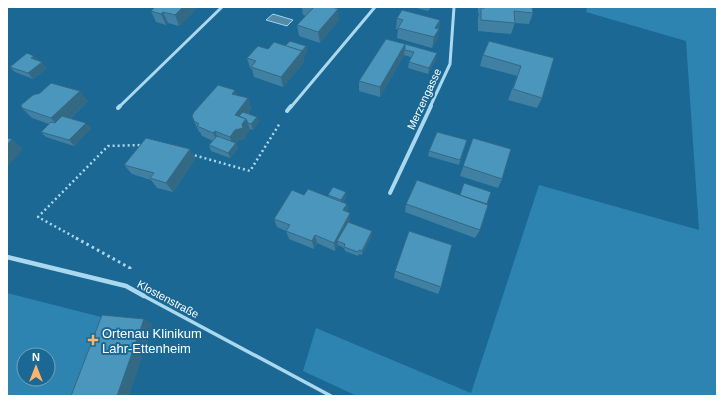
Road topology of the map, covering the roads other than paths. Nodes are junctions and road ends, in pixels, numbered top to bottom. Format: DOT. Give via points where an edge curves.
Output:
graph roads {
  1 [pos="222,7"];
  2 [pos="375,7"];
  3 [pos="454,7"];
  4 [pos="118,108"];
  5 [pos="287,111"];
  6 [pos="390,193"];
  7 [pos="7,257"];
  8 [pos="144,296"];
  9 [pos="331,396"];
  1 -- 4 [label="street"];
  2 -- 5 [label="street"];
  3 -- 6 [label="street, Merzengasse" via="450,64"];
  7 -- 8 [label="street, Klostenstraße" via="126,286"];
  8 -- 9 [label="lane, Klostenstraße"];
}
